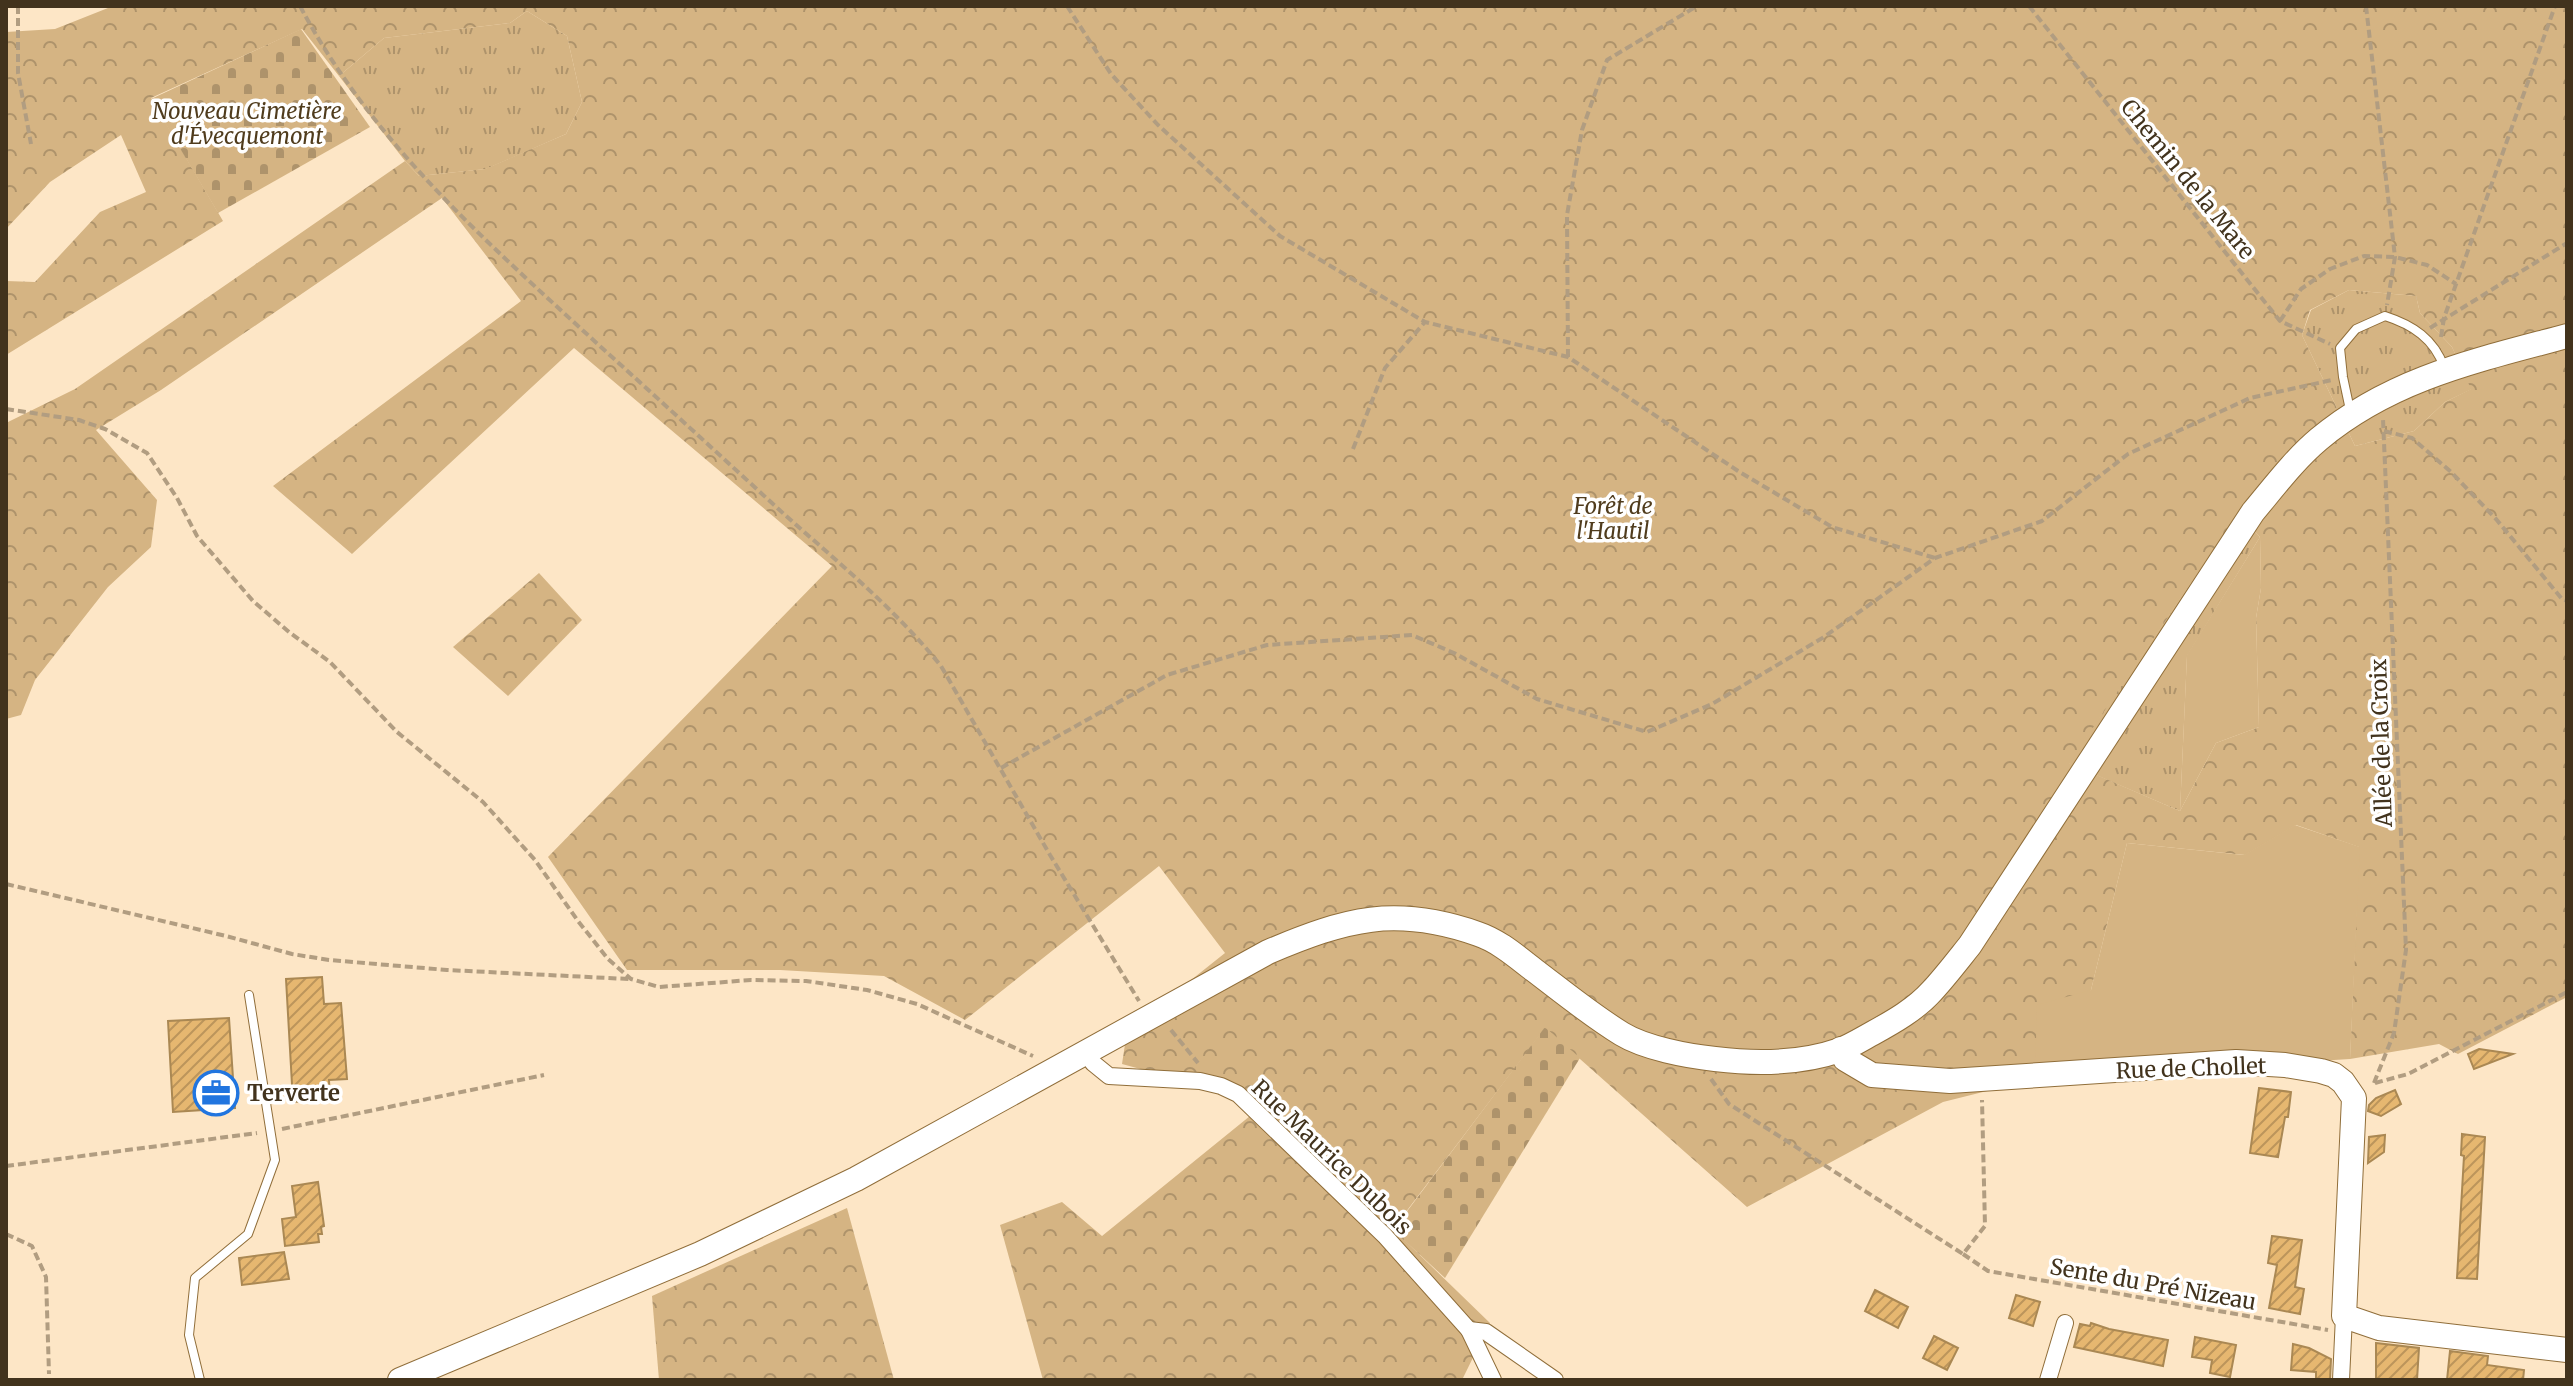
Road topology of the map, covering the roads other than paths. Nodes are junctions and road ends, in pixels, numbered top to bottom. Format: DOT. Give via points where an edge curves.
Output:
graph roads {
  1 [pos="2567,336"];
  2 [pos="2441,360"];
  3 [pos="2351,415"];
  4 [pos="249,995"];
  5 [pos="1841,1049"];
  6 [pos="1086,1053"];
  7 [pos="2065,1323"];
  8 [pos="2343,1324"];
  9 [pos="1469,1330"];
  10 [pos="2567,1350"];
  11 [pos="200,1380"];
  12 [pos="400,1380"];
  13 [pos="1493,1380"];
  14 [pos="1555,1380"];
  15 [pos="2048,1380"];
  16 [pos="2341,1380"];
  1 -- 2 [label="main road"];
  2 -- 3 [label="main road"];
  2 -- 3 [label="lane" via="2422,333 2406,322 2385,316 2356,329 2340,348"];
  3 -- 5 [label="main road" via="2318,439 2253,512 1970,945 1930,993 1889,1025"];
  4 -- 11 [label="lane" via="275,1160 248,1234 195,1278 189,1335"];
  5 -- 6 [label="main road" via="1754,1063 1697,1057 1626,1037 1482,935 1443,924 1380,918 1321,930 1268,952 1159,1023"];
  5 -- 8 [label="main road, Rue de Chollet" via="1845,1059 1872,1075 1950,1081 2236,1062 2321,1071 2364,1090"];
  6 -- 9 [label="street, Rue Maurice Dubois" via="1109,1076 1200,1081 1238,1094 1385,1236"];
  6 -- 12 [label="main road" via="856,1179 714,1248"];
  7 -- 15 [label="street"];
  8 -- 10 [label="main road"];
  8 -- 16 [label="street"];
  9 -- 13 [label="street, Rue Maurice Dubois"];
  9 -- 14 [label="street" via="1486,1332"];
}
